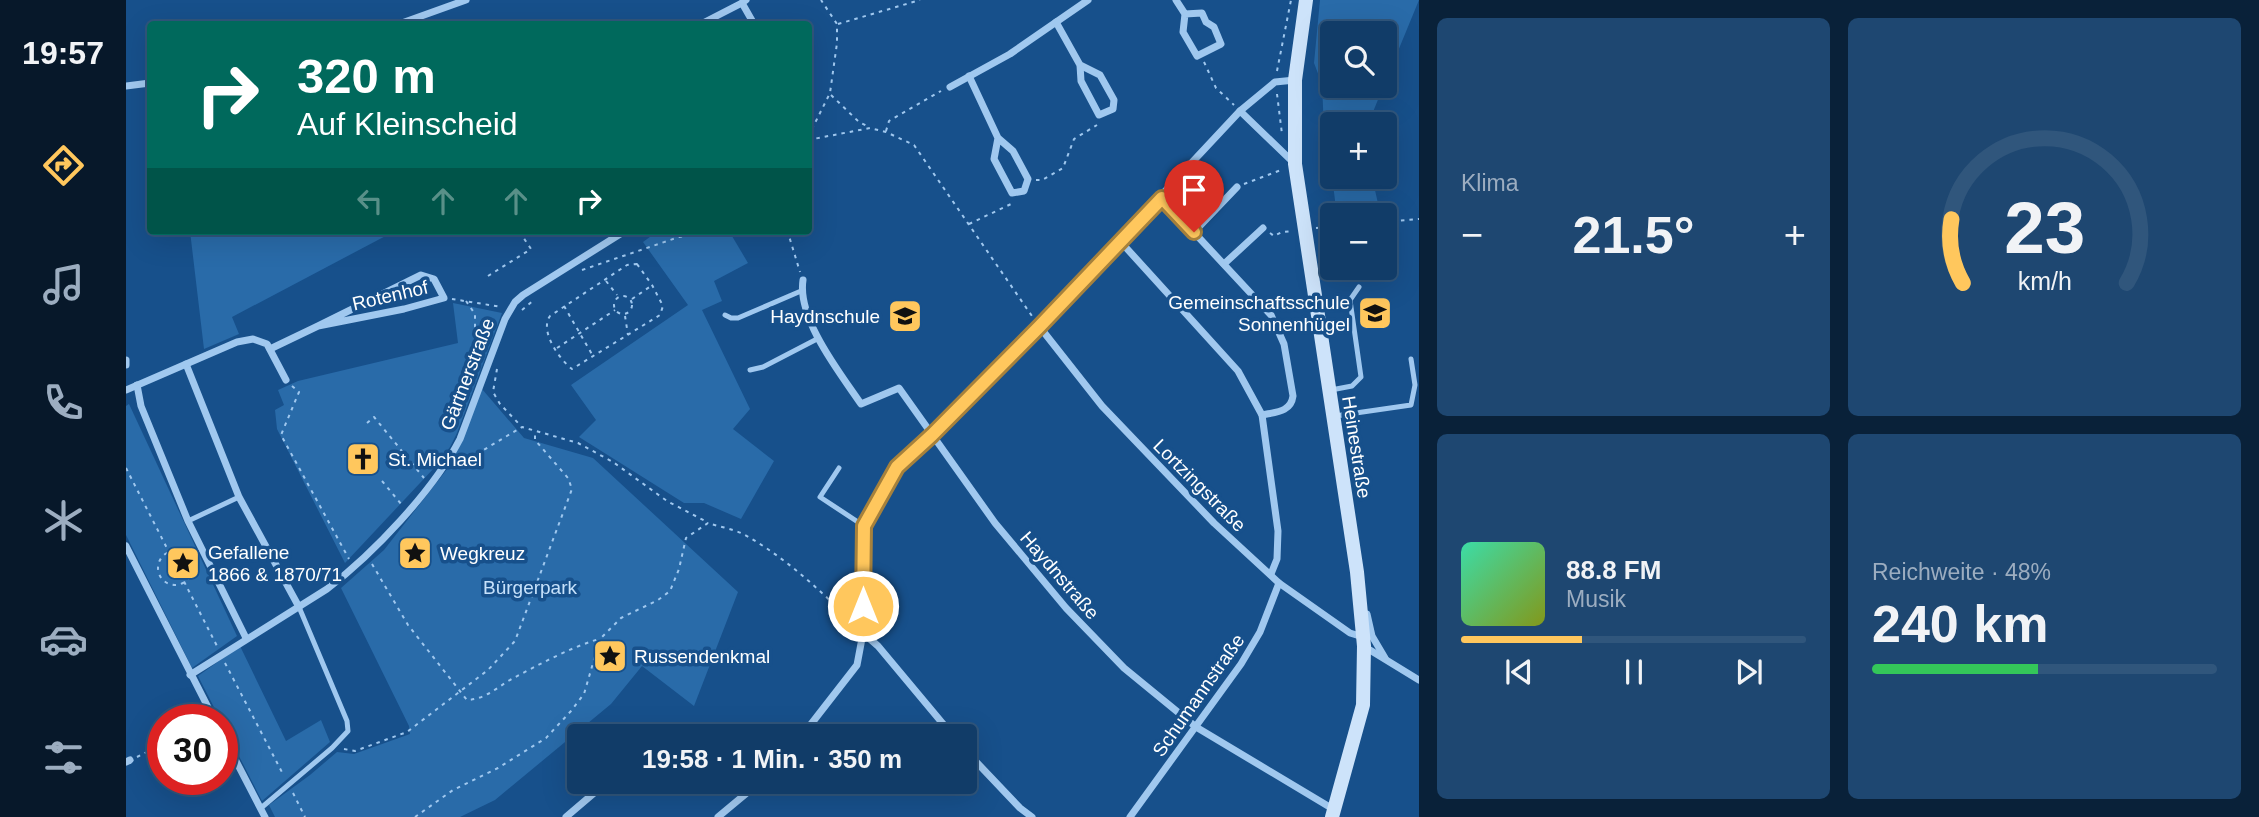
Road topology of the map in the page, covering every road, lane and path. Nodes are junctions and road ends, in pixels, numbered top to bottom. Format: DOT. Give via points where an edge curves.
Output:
graph roads {
  1 [pos="466,0"];
  2 [pos="821,0"];
  3 [pos="920,0"];
  4 [pos="1088,0"];
  5 [pos="1176,0"];
  6 [pos="1291,0"];
  7 [pos="1306,0"];
  8 [pos="744,1"];
  9 [pos="1185,14"];
  10 [pos="407,21"];
  11 [pos="707,21"];
  12 [pos="753,21"];
  13 [pos="1056,22"];
  14 [pos="837,24"];
  15 [pos="1197,57"];
  16 [pos="1080,65"];
  17 [pos="970,76"];
  18 [pos="1295,80"];
  19 [pos="1275,82"];
  20 [pos="147,83"];
  21 [pos="126,86"];
  22 [pos="950,86"];
  23 [pos="830,93"];
  24 [pos="1240,111"];
  25 [pos="1099,116"];
  26 [pos="870,128"];
  27 [pos="812,131"];
  28 [pos="886,132"];
  29 [pos="812,138"];
  30 [pos="998,138"];
  31 [pos="1289,159"];
  32 [pos="1028,179"];
  33 [pos="1237,187"];
  34 [pos="1012,193"];
  35 [pos="1162,198"];
  36 [pos="1419,219"];
  37 [pos="1397,221"];
  38 [pos="968,225"];
  39 [pos="1263,228"];
  40 [pos="1194,232"];
  41 [pos="522,235"];
  42 [pos="619,235"];
  43 [pos="690,235"];
  44 [pos="779,235"];
  45 [pos="1120,241"];
  46 [pos="1224,264"];
  47 [pos="568,267"];
  48 [pos="488,276"];
  49 [pos="605,280"];
  50 [pos="803,280"];
  51 [pos="652,285"];
  52 [pos="1359,287"];
  53 [pos="801,291"];
  54 [pos="540,295"];
  55 [pos="618,296"];
  56 [pos="444,298"];
  57 [pos="631,299"];
  58 [pos="466,301"];
  59 [pos="564,306"];
  60 [pos="523,308"];
  61 [pos="615,310"];
  62 [pos="509,311"];
  63 [pos="624,315"];
  64 [pos="725,315"];
  65 [pos="318,326"];
  66 [pos="1040,326"];
  67 [pos="579,332"];
  68 [pos="628,336"];
  69 [pos="817,339"];
  70 [pos="270,349"];
  71 [pos="556,349"];
  72 [pos="594,357"];
  73 [pos="1411,359"];
  74 [pos="186,364"];
  75 [pos="498,366"];
  76 [pos="487,368"];
  77 [pos="750,370"];
  78 [pos="286,380"];
  79 [pos="136,385"];
  80 [pos="126,390"];
  81 [pos="1328,391"];
  82 [pos="1262,415"];
  83 [pos="1332,416"];
  84 [pos="367,423"];
  85 [pos="522,427"];
  86 [pos="535,432"];
  87 [pos="932,435"];
  88 [pos="443,467"];
  89 [pos="126,468"];
  90 [pos="839,468"];
  91 [pos="382,481"];
  92 [pos="429,485"];
  93 [pos="239,497"];
  94 [pos="408,511"];
  95 [pos="188,521"];
  96 [pos="708,523"];
  97 [pos="864,526"];
  98 [pos="126,546"];
  99 [pos="169,552"];
  100 [pos="366,555"];
  101 [pos="353,566"];
  102 [pos="1357,572"];
  103 [pos="1270,574"];
  104 [pos="185,582"];
  105 [pos="1279,583"];
  106 [pos="299,607"];
  107 [pos="863,633"];
  108 [pos="246,638"];
  109 [pos="600,639"];
  110 [pos="1364,642"];
  111 [pos="221,655"];
  112 [pos="1385,658"];
  113 [pos="190,675"];
  114 [pos="1419,680"];
  115 [pos="460,693"];
  116 [pos="206,704"];
  117 [pos="811,724"];
  118 [pos="943,724"];
  119 [pos="1196,727"];
  120 [pos="332,748"];
  121 [pos="147,752"];
  122 [pos="128,761"];
  123 [pos="977,762"];
  124 [pos="238,764"];
  125 [pos="289,784"];
  126 [pos="593,794"];
  127 [pos="746,794"];
  128 [pos="261,808"];
  129 [pos="1334,814"];
  130 [pos="265,817"];
  131 [pos="305,817"];
  132 [pos="415,817"];
  133 [pos="566,817"];
  134 [pos="718,817"];
  135 [pos="1032,817"];
  136 [pos="1130,817"];
  1 -- 10 [label="street"];
  2 -- 14 [label="path"];
  3 -- 14 [label="path"];
  4 -- 13 [label="street"];
  5 -- 9 [label="street"];
  6 -- 19 [label="path"];
  7 -- 18 [label="main road, Heinestraße"];
  8 -- 11 [label="street"];
  8 -- 12 [label="street"];
  9 -- 15 [label="street" via="1183,32"];
  9 -- 15 [label="street" via="1202,13 1221,44"];
  13 -- 16 [label="street"];
  13 -- 17 [label="street"];
  14 -- 23 [label="path"];
  15 -- 24 [label="path" via="1206,63 1216,88"];
  16 -- 25 [label="street" via="1081,81"];
  16 -- 25 [label="street" via="1100,75 1114,100 1113,109"];
  17 -- 22 [label="street"];
  17 -- 30 [label="street"];
  18 -- 19 [label="street"];
  18 -- 31 [label="main road, Heinestraße"];
  19 -- 24 [label="street"];
  19 -- 31 [label="path"];
  20 -- 21 [label="street"];
  22 -- 28 [label="path" via="889,121"];
  23 -- 26 [label="path"];
  23 -- 27 [label="path"];
  24 -- 31 [label="street"];
  24 -- 35 [label="street"];
  25 -- 32 [label="path" via="1097,125 1074,139 1063,168 1041,180"];
  26 -- 28 [label="path"];
  26 -- 29 [label="path"];
  28 -- 38 [label="path" via="914,145"];
  30 -- 32 [label="street" via="1013,151"];
  30 -- 34 [label="street" via="994,159"];
  31 -- 33 [label="path"];
  31 -- 81 [label="main road, Heinestraße"];
  32 -- 34 [label="street" via="1024,191"];
  33 -- 40 [label="street"];
  34 -- 38 [label="path" via="1011,204"];
  35 -- 40 [label="street"];
  35 -- 45 [label="street"];
  36 -- 37 [label="path"];
  38 -- 66 [label="path"];
  39 -- 46 [label="street"];
  40 -- 46 [label="street"];
  41 -- 48 [label="path" via="531,249"];
  42 -- 47 [label="street, Gärtnerstraße"];
  43 -- 47 [label="path" via="578,271"];
  44 -- 50 [label="path" via="789,236"];
  45 -- 66 [label="street"];
  45 -- 82 [label="street" via="1238,371"];
  46 -- 82 [label="street" via="1270,315 1284,344 1292,403 1285,410"];
  47 -- 62 [label="street, Gärtnerstraße" via="523,295"];
  49 -- 51 [label="path" via="627,265 637,264"];
  49 -- 55 [label="path"];
  49 -- 59 [label="path"];
  50 -- 53 [label="street, Haydnstraße"];
  51 -- 57 [label="path"];
  51 -- 68 [label="path" via="663,306 660,315"];
  52 -- 81 [label="lane" via="1350,300 1361,377 1352,386"];
  53 -- 64 [label="lane" via="738,318"];
  53 -- 69 [label="street, Haydnstraße"];
  54 -- 60 [label="path"];
  55 -- 57 [label="path"];
  55 -- 61 [label="path"];
  56 -- 58 [label="path"];
  56 -- 65 [label="street, Rotenhof"];
  56 -- 65 [label="street, Rotenhof" via="434,279 421,275"];
  57 -- 63 [label="path" via="631,310"];
  58 -- 62 [label="path"];
  58 -- 76 [label="path" via="475,314 475,349"];
  59 -- 67 [label="path"];
  59 -- 71 [label="path" via="546,321 545,329"];
  61 -- 63 [label="path"];
  61 -- 67 [label="path"];
  62 -- 76 [label="street, Gärtnerstraße"];
  63 -- 68 [label="path"];
  65 -- 70 [label="street, Rotenhof"];
  66 -- 87 [label="street"];
  66 -- 103 [label="street, Lortzingstraße" via="1102,406 1214,523"];
  67 -- 71 [label="path"];
  67 -- 72 [label="path"];
  68 -- 72 [label="path"];
  69 -- 77 [label="lane"];
  69 -- 87 [label="street, Haydnstraße" via="861,404 899,388"];
  70 -- 74 [label="street" via="264,341 246,339"];
  70 -- 78 [label="street"];
  71 -- 72 [label="path" via="572,369"];
  73 -- 83 [label="lane" via="1415,385 1410,405"];
  74 -- 79 [label="street"];
  74 -- 93 [label="street"];
  75 -- 85 [label="path" via="493,392"];
  76 -- 88 [label="street, Gärtnerstraße" via="460,439"];
  78 -- 101 [label="path" via="299,392 281,435"];
  79 -- 80 [label="street"];
  79 -- 95 [label="street"];
  81 -- 83 [label="main road, Heinestraße"];
  82 -- 103 [label="street" via="1278,531 1277,559"];
  83 -- 102 [label="main road, Heinestraße"];
  84 -- 92 [label="path" via="374,417"];
  85 -- 86 [label="path"];
  85 -- 88 [label="path" via="469,460 453,468"];
  86 -- 96 [label="path" via="578,443"];
  86 -- 115 [label="path" via="535,440 572,489 515,641"];
  87 -- 97 [label="street" via="897,467"];
  87 -- 119 [label="street, Haydnstraße" via="995,523 1066,608 1124,668"];
  88 -- 92 [label="street, Gärtnerstraße"];
  89 -- 99 [label="path"];
  90 -- 97 [label="lane" via="820,497"];
  91 -- 94 [label="path"];
  92 -- 94 [label="street, Gärtnerstraße"];
  93 -- 95 [label="lane"];
  93 -- 106 [label="street"];
  94 -- 100 [label="street, Gärtnerstraße"];
  95 -- 108 [label="street"];
  96 -- 107 [label="path" via="743,534 783,560"];
  96 -- 109 [label="path" via="686,538 670,591 621,618"];
  97 -- 107 [label="street"];
  98 -- 113 [label="street"];
  99 -- 104 [label="path"];
  99 -- 104 [label="path" via="181,552 190,560 191,572"];
  99 -- 104 [label="path" via="159,562 160,576 171,584"];
  100 -- 101 [label="street, Gärtnerstraße"];
  100 -- 115 [label="path" via="408,625"];
  101 -- 106 [label="street, Gärtnerstraße"];
  102 -- 110 [label="main road, Heinestraße"];
  102 -- 112 [label="street" via="1372,636"];
  103 -- 105 [label="street, Lortzingstraße"];
  104 -- 111 [label="path"];
  105 -- 110 [label="street, Lortzingstraße"];
  105 -- 119 [label="street, Schumannstraße" via="1260,632"];
  106 -- 108 [label="street, Gärtnerstraße"];
  106 -- 120 [label="lane" via="346,721 348,732"];
  107 -- 117 [label="street" via="857,665"];
  107 -- 118 [label="street"];
  108 -- 111 [label="street, Gärtnerstraße"];
  109 -- 115 [label="path" via="510,680 481,699 467,700"];
  109 -- 132 [label="path" via="584,694 546,738"];
  110 -- 112 [label="street, Lortzingstraße"];
  110 -- 129 [label="main road, Heinestraße" via="1363,705"];
  111 -- 113 [label="street, Gärtnerstraße"];
  111 -- 125 [label="path"];
  112 -- 114 [label="street, Lortzingstraße"];
  113 -- 116 [label="street"];
  115 -- 120 [label="path" via="407,732 355,751"];
  119 -- 129 [label="street, Haydnstraße"];
  119 -- 136 [label="street, Schumannstraße"];
  120 -- 125 [label="lane"];
  121 -- 122 [label="path"];
  123 -- 135 [label="street"];
  124 -- 128 [label="street"];
  125 -- 128 [label="lane"];
  125 -- 131 [label="path"];
  126 -- 133 [label="street"];
  127 -- 134 [label="street"];
  128 -- 130 [label="street"];
}
